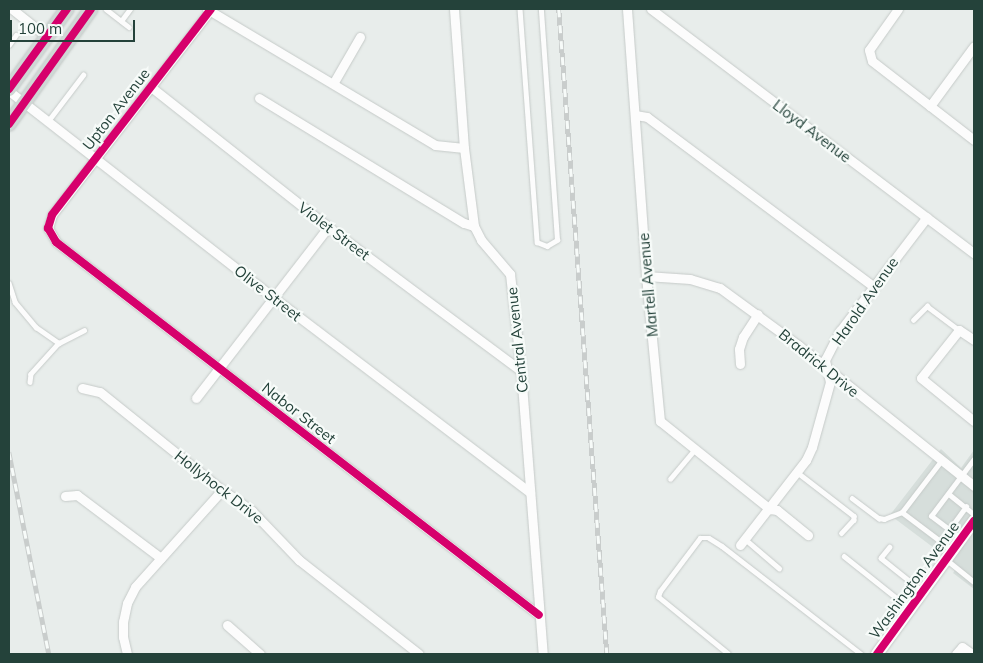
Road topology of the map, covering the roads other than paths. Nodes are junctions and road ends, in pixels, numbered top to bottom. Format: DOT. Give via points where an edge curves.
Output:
graph roads {
  1 [pos="12,9"];
  2 [pos="67,9"];
  3 [pos="91,9"];
  4 [pos="106,9"];
  5 [pos="130,9"];
  6 [pos="209,9"];
  7 [pos="454,9"];
  8 [pos="520,9"];
  9 [pos="541,9"];
  10 [pos="628,9"];
  11 [pos="651,9"];
  12 [pos="898,9"];
  13 [pos="121,20"];
  14 [pos="129,27"];
  15 [pos="16,35"];
  16 [pos="46,36"];
  17 [pos="360,37"];
  18 [pos="9,45"];
  19 [pos="974,46"];
  20 [pos="83,75"];
  21 [pos="334,82"];
  22 [pos="10,86"];
  23 [pos="151,87"];
  24 [pos="259,98"];
  25 [pos="24,103"];
  26 [pos="930,106"];
  27 [pos="635,114"];
  28 [pos="48,121"];
  29 [pos="9,124"];
  30 [pos="974,140"];
  31 [pos="464,148"];
  32 [pos="96,158"];
  33 [pos="927,217"];
  34 [pos="474,226"];
  35 [pos="328,227"];
  36 [pos="48,228"];
  37 [pos="974,253"];
  38 [pos="646,276"];
  39 [pos="9,283"];
  40 [pos="874,287"];
  41 [pos="274,298"];
  42 [pos="758,314"];
  43 [pos="913,320"];
  44 [pos="84,330"];
  45 [pos="959,330"];
  46 [pos="974,340"];
  47 [pos="59,343"];
  48 [pos="740,364"];
  49 [pos="218,369"];
  50 [pos="520,371"];
  51 [pos="829,371"];
  52 [pos="30,382"];
  53 [pos="82,388"];
  54 [pos="196,398"];
  55 [pos="974,421"];
  56 [pos="695,449"];
  57 [pos="974,459"];
  58 [pos="941,461"];
  59 [pos="797,472"];
  60 [pos="962,477"];
  61 [pos="670,479"];
  62 [pos="974,486"];
  63 [pos="222,490"];
  64 [pos="530,492"];
  65 [pos="949,494"];
  66 [pos="65,496"];
  67 [pos="852,498"];
  68 [pos="966,507"];
  69 [pos="770,509"];
  70 [pos="902,512"];
  71 [pos="974,520"];
  72 [pos="949,530"];
  73 [pos="842,533"];
  74 [pos="808,535"];
  75 [pos="961,539"];
  76 [pos="742,542"];
  77 [pos="890,547"];
  78 [pos="949,555"];
  79 [pos="844,556"];
  80 [pos="161,558"];
  81 [pos="778,568"];
  82 [pos="974,582"];
  83 [pos="924,592"];
  84 [pos="912,609"];
  85 [pos="539,615"];
  86 [pos="227,625"];
  87 [pos="959,650"];
  88 [pos="127,654"];
  89 [pos="259,654"];
  90 [pos="419,654"];
  91 [pos="543,654"];
  92 [pos="728,654"];
  93 [pos="861,654"];
  94 [pos="877,654"];
  95 [pos="972,654"];
  1 -- 16 [label="street"];
  2 -- 16 [label="main road"];
  3 -- 25 [label="main road"];
  4 -- 13 [label="lane"];
  5 -- 13 [label="lane"];
  6 -- 21 [label="street"];
  6 -- 23 [label="street, Upton Avenue"];
  7 -- 31 [label="street, Central Avenue"];
  8 -- 9 [label="lane" via="537,242 547,246 557,240"];
  10 -- 27 [label="street, Martell Avenue"];
  11 -- 33 [label="street, Lloyd Avenue"];
  12 -- 26 [label="street" via="869,50 872,61"];
  13 -- 14 [label="lane"];
  15 -- 18 [label="lane"];
  16 -- 22 [label="main road"];
  17 -- 21 [label="street"];
  19 -- 26 [label="street"];
  20 -- 28 [label="lane"];
  21 -- 31 [label="street" via="435,145"];
  22 -- 25 [label="street, Olive Street"];
  23 -- 32 [label="street, Upton Avenue"];
  23 -- 35 [label="street, Violet Street"];
  24 -- 34 [label="street" via="464,223"];
  25 -- 28 [label="street, Olive Street"];
  25 -- 29 [label="main road"];
  26 -- 30 [label="street"];
  27 -- 38 [label="street, Martell Avenue"];
  27 -- 40 [label="street" via="647,117"];
  28 -- 32 [label="street, Olive Street"];
  31 -- 34 [label="street, Central Avenue"];
  32 -- 36 [label="street, Upton Avenue" via="52,215"];
  32 -- 41 [label="street, Olive Street"];
  33 -- 37 [label="street, Lloyd Avenue"];
  33 -- 40 [label="street, Harold Avenue"];
  34 -- 50 [label="street, Central Avenue" via="481,240 510,274"];
  35 -- 41 [label="street"];
  35 -- 50 [label="street, Violet Street"];
  36 -- 49 [label="street, Nabor Street" via="56,242"];
  38 -- 42 [label="street, Bradrick Drive" via="690,279 720,288"];
  38 -- 56 [label="street, Martell Avenue" via="660,420"];
  39 -- 47 [label="lane" via="16,302 36,327"];
  40 -- 51 [label="street, Harold Avenue" via="840,331 826,360"];
  41 -- 49 [label="street"];
  41 -- 64 [label="street, Olive Street"];
  42 -- 48 [label="street" via="739,348"];
  42 -- 51 [label="street, Bradrick Drive"];
  43 -- 45 [label="lane" via="927,306"];
  44 -- 47 [label="lane"];
  45 -- 46 [label="street"];
  45 -- 55 [label="street" via="921,378"];
  47 -- 52 [label="lane" via="31,374"];
  49 -- 54 [label="street"];
  49 -- 85 [label="street, Nabor Street"];
  50 -- 64 [label="street, Central Avenue"];
  51 -- 58 [label="street, Bradrick Drive"];
  51 -- 59 [label="street, Harold Avenue" via="830,382 812,447"];
  53 -- 63 [label="street, Hollyhock Drive" via="100,392"];
  56 -- 61 [label="lane"];
  56 -- 69 [label="street, Martell Avenue"];
  57 -- 60 [label="lane"];
  58 -- 60 [label="street, Bradrick Drive"];
  58 -- 70 [label="lane"];
  59 -- 69 [label="street, Harold Avenue"];
  59 -- 73 [label="lane" via="854,516"];
  60 -- 62 [label="street, Bradrick Drive"];
  60 -- 65 [label="lane"];
  63 -- 80 [label="street"];
  63 -- 90 [label="street, Hollyhock Drive" via="265,522 299,560"];
  64 -- 85 [label="street, Central Avenue"];
  65 -- 68 [label="lane"];
  65 -- 72 [label="lane" via="931,516"];
  66 -- 80 [label="street" via="77,495"];
  67 -- 70 [label="lane" via="878,518"];
  68 -- 71 [label="lane"];
  68 -- 72 [label="lane"];
  69 -- 74 [label="street, Martell Avenue" via="777,510"];
  69 -- 76 [label="street, Harold Avenue"];
  70 -- 78 [label="lane"];
  71 -- 75 [label="main road, Washington Avenue"];
  72 -- 75 [label="lane"];
  75 -- 78 [label="main road, Washington Avenue"];
  76 -- 81 [label="lane"];
  77 -- 83 [label="lane" via="881,558"];
  78 -- 82 [label="lane"];
  78 -- 83 [label="main road, Washington Avenue"];
  79 -- 84 [label="lane"];
  80 -- 88 [label="street" via="135,587 127,603 123,638"];
  83 -- 84 [label="main road, Washington Avenue"];
  84 -- 94 [label="main road, Washington Avenue"];
  85 -- 91 [label="street, Central Avenue"];
  86 -- 89 [label="street"];
  87 -- 95 [label="street"];
  92 -- 93 [label="lane" via="658,597 700,538 708,538 722,546"];
}
